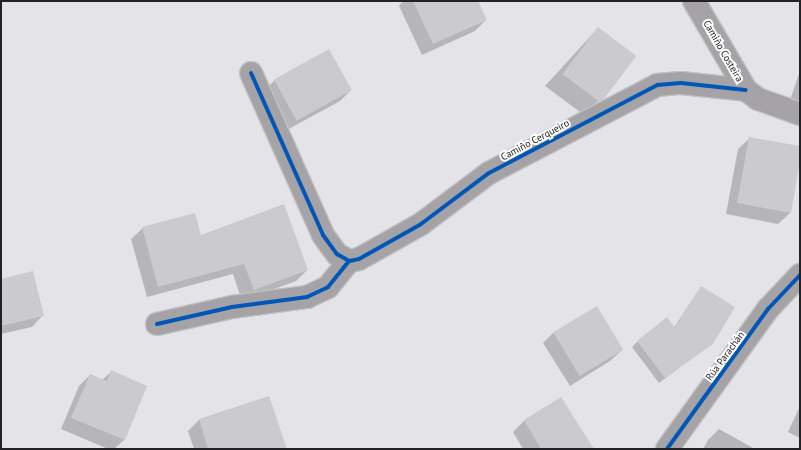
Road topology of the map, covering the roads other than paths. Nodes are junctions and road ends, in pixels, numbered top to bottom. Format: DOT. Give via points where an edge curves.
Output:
graph roads {
  1 [pos="694,1"];
  2 [pos="251,73"];
  3 [pos="746,90"];
  4 [pos="800,114"];
  5 [pos="349,261"];
  6 [pos="800,275"];
  7 [pos="157,324"];
  8 [pos="667,449"];
  1 -- 3 [label="street, Camiño Costeira"];
  2 -- 5 [label="street" via="323,235 337,254"];
  3 -- 4 [label="street, Camiño Costeira" via="758,100"];
  3 -- 5 [label="street, Camiño Cerqueiro" via="681,83 657,85 489,173 421,224 359,259"];
  5 -- 7 [label="street" via="328,287 307,297 232,307"];
  6 -- 8 [label="street, Rúa Parachán" via="768,309"];
}
